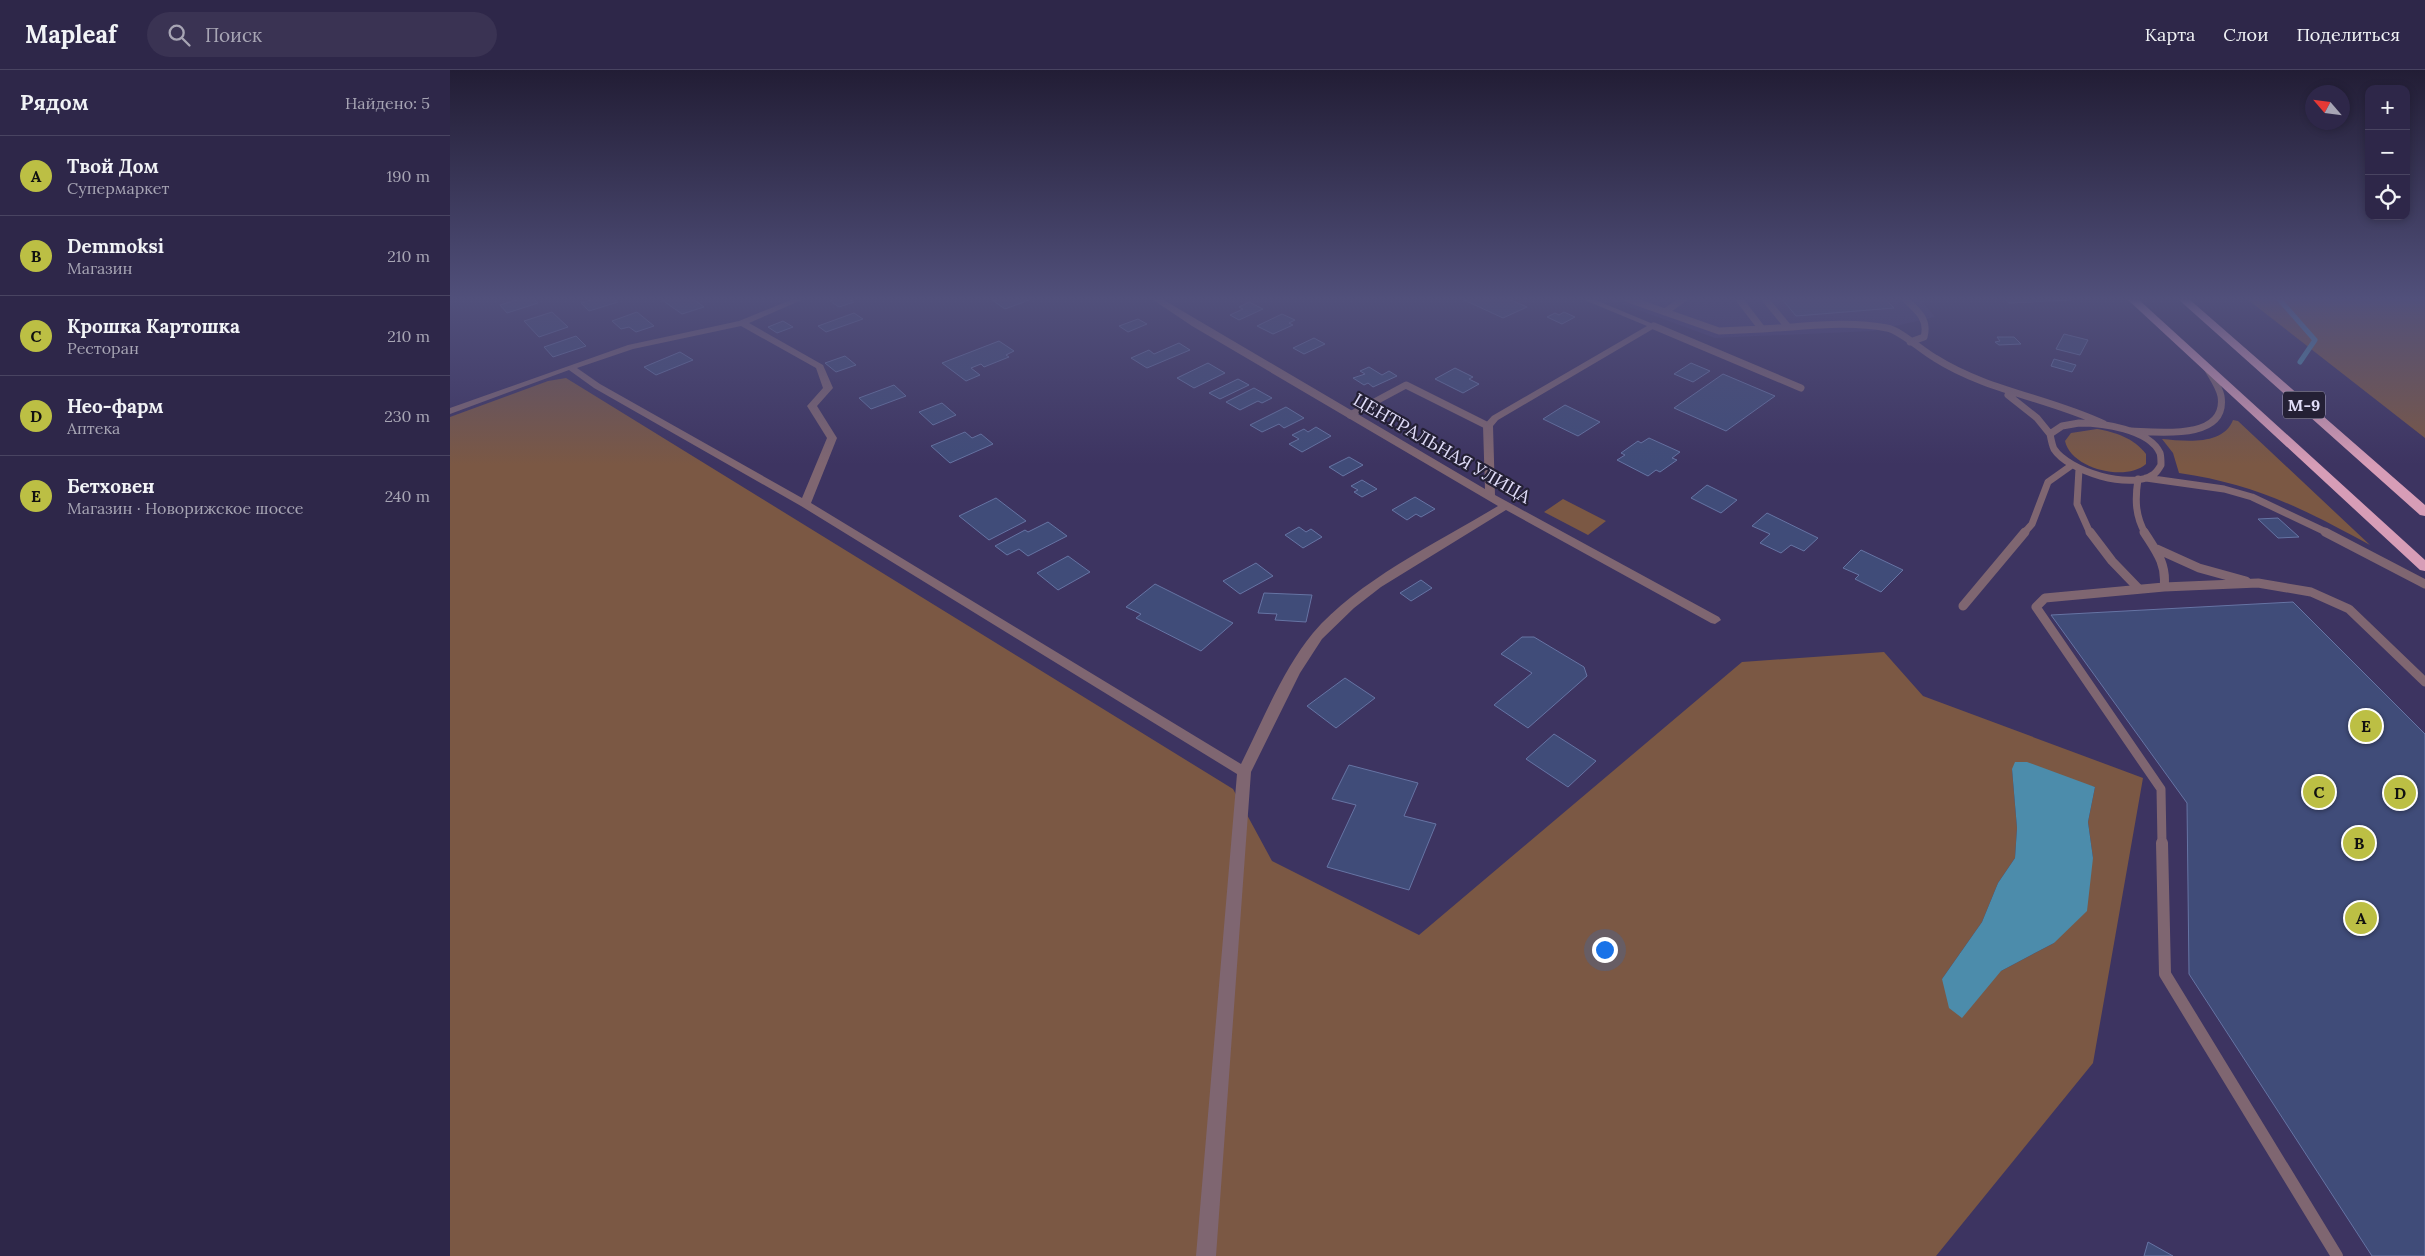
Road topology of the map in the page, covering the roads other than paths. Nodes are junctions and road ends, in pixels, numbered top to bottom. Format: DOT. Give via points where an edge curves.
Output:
graph roads {
  1 [pos="607,354"];
  2 [pos="798,354"];
  3 [pos="1247,354"];
  4 [pos="1605,354"];
  5 [pos="1724,354"];
  6 [pos="1930,354"];
  7 [pos="2193,354"];
  8 [pos="2246,354"];
  9 [pos="2204,364"];
  10 [pos="570,367"];
  11 [pos="1801,388"];
  12 [pos="1999,389"];
  13 [pos="450,411"];
  14 [pos="1350,415"];
  15 [pos="2104,424"];
  16 [pos="1488,426"];
  17 [pos="2128,431"];
  18 [pos="2050,434"];
  19 [pos="2076,467"];
  20 [pos="2142,478"];
  21 [pos="1490,496"];
  22 [pos="805,504"];
  23 [pos="1506,506"];
  24 [pos="2425,512"];
  25 [pos="2157,550"];
  26 [pos="2425,567"];
  27 [pos="2258,584"];
  28 [pos="2425,584"];
  29 [pos="2164,587"];
  30 [pos="2139,589"];
  31 [pos="1963,606"];
  32 [pos="1715,620"];
  33 [pos="2425,682"];
  34 [pos="1244,772"];
  35 [pos="1206,1256"];
  36 [pos="2337,1256"];
  1 -- 10 [label="street"];
  2 -- 22 [label="street" via="820,367 828,388 812,406 832,438"];
  3 -- 14 [label="street, ЦЕНТРАЛЬНАЯ УЛИЦА"];
  4 -- 16 [label="street" via="1495,418"];
  5 -- 11 [label="lane"];
  6 -- 12 [label="lane" via="1965,376"];
  7 -- 9 [label="highway, М-9"];
  8 -- 24 [label="highway, М-9"];
  9 -- 17 [label="lane" via="2221,394 2222,410 2212,424 2189,432"];
  9 -- 26 [label="highway, М-9"];
  10 -- 13 [label="street"];
  10 -- 22 [label="street" via="597,386"];
  12 -- 15 [label="lane" via="2074,410"];
  12 -- 18 [label="lane" via="2020,402"];
  14 -- 16 [label="lane" via="1406,385"];
  14 -- 21 [label="street, ЦЕНТРАЛЬНАЯ УЛИЦА"];
  15 -- 17 [label="lane"];
  15 -- 18 [label="lane" via="2064,424"];
  16 -- 21 [label="street"];
  17 -- 20 [label="lane" via="2148,443 2161,457 2162,465 2156,473"];
  18 -- 19 [label="lane" via="2053,449"];
  19 -- 20 [label="lane" via="2119,480"];
  19 -- 30 [label="lane" via="2077,504 2092,537"];
  19 -- 31 [label="lane" via="2048,482 2032,524"];
  20 -- 25 [label="lane" via="2136,508 2140,526"];
  20 -- 28 [label="lane" via="2224,489 2252,497"];
  21 -- 23 [label="street, ЦЕНТРАЛЬНАЯ УЛИЦА"];
  22 -- 34 [label="street"];
  23 -- 32 [label="street, ЦЕНТРАЛЬНАЯ УЛИЦА"];
  23 -- 34 [label="street" via="1377,584 1318,636 1294,671"];
  25 -- 27 [label="lane" via="2199,568"];
  25 -- 29 [label="lane" via="2165,564"];
  27 -- 29 [label="lane"];
  27 -- 33 [label="lane" via="2311,592 2349,609"];
  29 -- 30 [label="lane"];
  30 -- 36 [label="lane" via="2045,598 2036,607 2161,789 2165,974"];
  34 -- 35 [label="street"];
}
